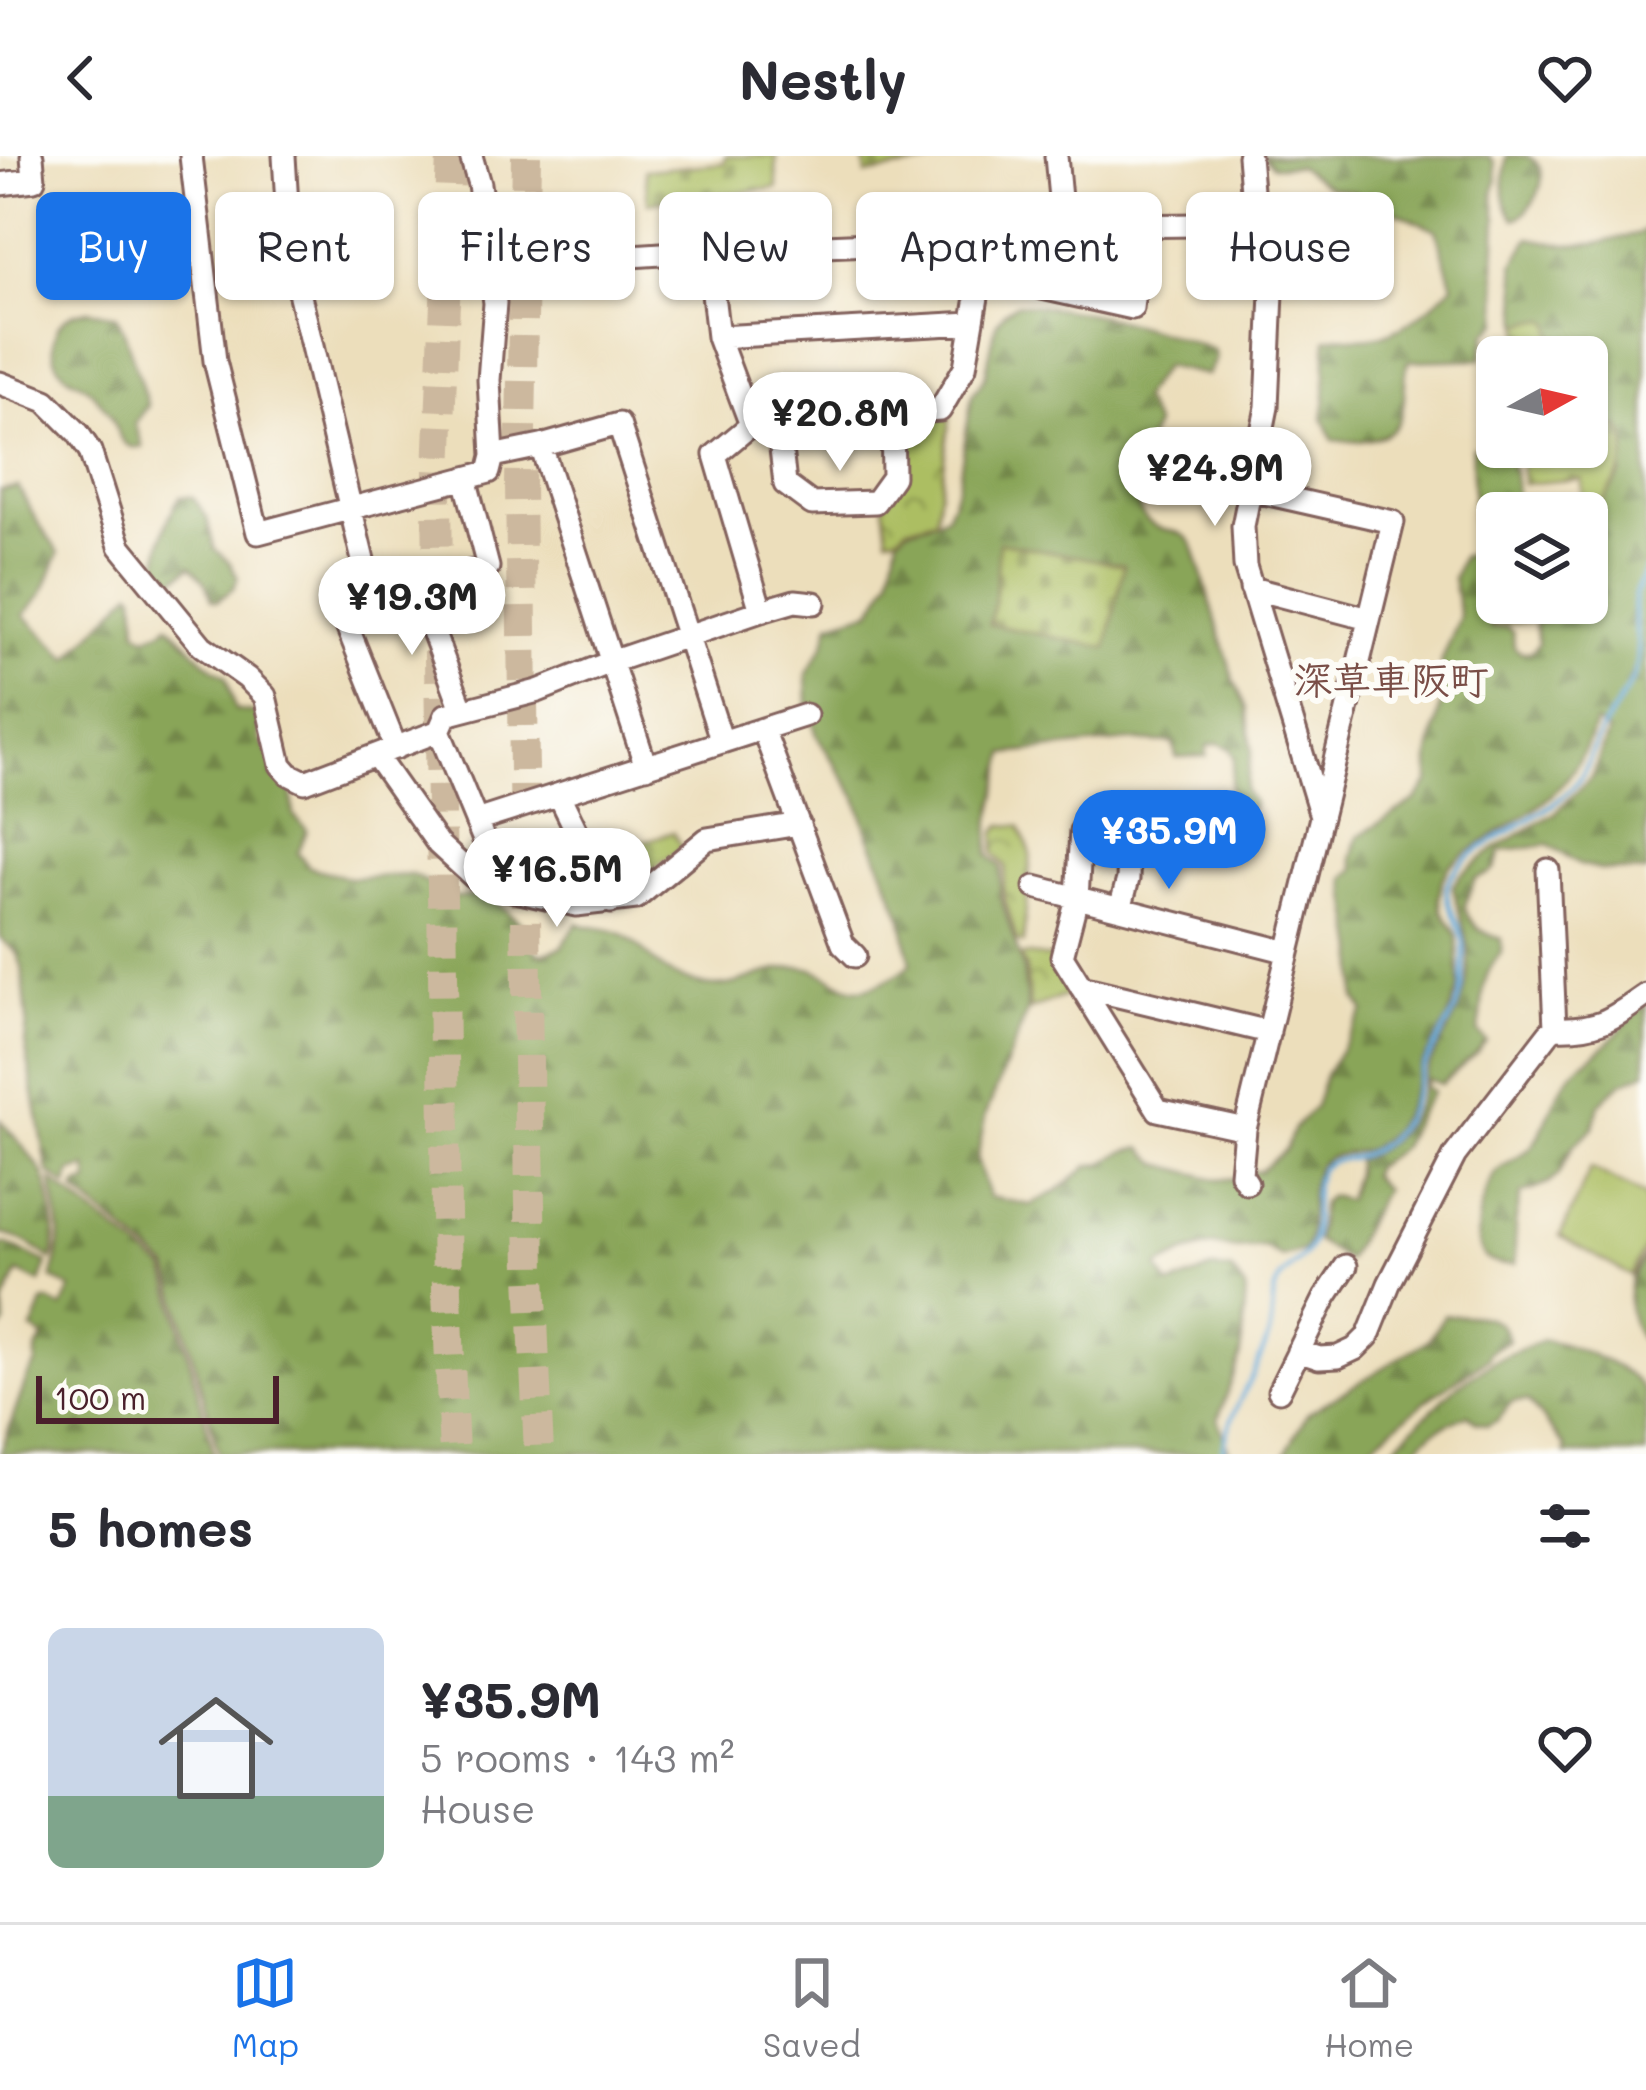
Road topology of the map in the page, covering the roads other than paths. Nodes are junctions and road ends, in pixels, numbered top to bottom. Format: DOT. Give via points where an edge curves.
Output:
graph roads {
  1 [pos="32,156"];
  2 [pos="191,156"];
  3 [pos="284,156"];
  4 [pos="471,156"];
  5 [pos="1056,156"];
  6 [pos="1249,156"];
  7 [pos="0,184"];
  8 [pos="479,192"];
  9 [pos="1059,192"];
  10 [pos="1252,192"];
  11 [pos="495,300"];
  12 [pos="714,300"];
  13 [pos="975,300"];
  14 [pos="1096,300"];
  15 [pos="1133,300"];
  16 [pos="1273,300"];
  17 [pos="971,323"];
  18 [pos="718,337"];
  19 [pos="0,383"];
  20 [pos="892,416"];
  21 [pos="778,422"];
  22 [pos="751,425"];
  23 [pos="541,446"];
  24 [pos="493,456"];
  25 [pos="465,478"];
  26 [pos="1252,490"];
  27 [pos="350,508"];
  28 [pos="416,586"];
  29 [pos="1251,588"];
  30 [pos="372,598"];
  31 [pos="814,604"];
  32 [pos="761,611"];
  33 [pos="1369,619"];
  34 [pos="689,636"];
  35 [pos="611,662"];
  36 [pos="462,709"];
  37 [pos="806,715"];
  38 [pos="763,729"];
  39 [pos="439,731"];
  40 [pos="722,742"];
  41 [pos="386,752"];
  42 [pos="646,766"];
  43 [pos="559,795"];
  44 [pos="1321,816"];
  45 [pos="1130,819"];
  46 [pos="1169,819"];
  47 [pos="476,821"];
  48 [pos="799,824"];
  49 [pos="1548,870"];
  50 [pos="499,887"];
  51 [pos="1035,887"];
  52 [pos="1076,898"];
  53 [pos="611,902"];
  54 [pos="1120,909"];
  55 [pos="1288,952"];
  56 [pos="855,956"];
  57 [pos="1081,987"];
  58 [pos="1646,995"];
  59 [pos="1555,1028"];
  60 [pos="1269,1032"];
  61 [pos="1245,1129"];
  62 [pos="1247,1183"];
  63 [pos="1346,1266"];
  64 [pos="1298,1351"];
  65 [pos="1279,1391"];
  1 -- 7 [label="street" via="34,180"];
  2 -- 27 [label="street" via="215,361 258,532"];
  3 -- 27 [label="street" via="290,254"];
  4 -- 8 [label="street"];
  5 -- 9 [label="street"];
  6 -- 10 [label="street"];
  11 -- 24 [label="street"];
  12 -- 18 [label="street"];
  13 -- 17 [label="street"];
  14 -- 15 [label="street" via="1132,308"];
  16 -- 26 [label="street"];
  17 -- 18 [label="street"];
  17 -- 20 [label="street" via="964,367 940,410"];
  18 -- 22 [label="street"];
  19 -- 41 [label="street" via="46,401 78,433 120,546 202,646 265,696 289,774 304,782"];
  20 -- 21 [label="street"];
  20 -- 21 [label="street" via="893,477 874,502 812,504 785,484"];
  21 -- 22 [label="street"];
  22 -- 32 [label="street" via="715,455"];
  23 -- 24 [label="street"];
  23 -- 34 [label="street" via="620,424"];
  23 -- 35 [label="street"];
  24 -- 25 [label="street" via="490,472"];
  25 -- 27 [label="street"];
  25 -- 28 [label="street" via="488,567"];
  26 -- 29 [label="street" via="1242,544"];
  26 -- 33 [label="street" via="1393,522"];
  27 -- 30 [label="street"];
  28 -- 30 [label="street"];
  28 -- 36 [label="street"];
  29 -- 33 [label="street"];
  29 -- 44 [label="street"];
  30 -- 41 [label="street" via="367,611 345,621"];
  31 -- 32 [label="street"];
  32 -- 34 [label="street"];
  33 -- 44 [label="street"];
  34 -- 35 [label="street"];
  34 -- 40 [label="street"];
  35 -- 36 [label="street"];
  35 -- 42 [label="street"];
  36 -- 39 [label="street" via="446,715"];
  37 -- 38 [label="street"];
  38 -- 40 [label="street"];
  38 -- 48 [label="street"];
  39 -- 41 [label="street"];
  39 -- 47 [label="street"];
  40 -- 42 [label="street"];
  41 -- 50 [label="street" via="438,844 474,877"];
  42 -- 43 [label="street"];
  43 -- 47 [label="street"];
  43 -- 53 [label="street"];
  44 -- 55 [label="street"];
  45 -- 46 [label="street"];
  45 -- 52 [label="street" via="1091,820 1081,831"];
  45 -- 54 [label="street"];
  47 -- 50 [label="street"];
  48 -- 53 [label="street" via="707,839 636,898"];
  48 -- 56 [label="street" via="843,944"];
  49 -- 59 [label="street"];
  50 -- 53 [label="street" via="576,905"];
  51 -- 52 [label="street"];
  52 -- 54 [label="street"];
  52 -- 57 [label="street" via="1062,956"];
  54 -- 55 [label="street"];
  55 -- 60 [label="street"];
  57 -- 60 [label="street"];
  57 -- 61 [label="street" via="1158,1110"];
  58 -- 59 [label="street" via="1608,1022"];
  59 -- 64 [label="street" via="1455,1156 1368,1336 1338,1357"];
  60 -- 61 [label="street"];
  61 -- 62 [label="street"];
  63 -- 64 [label="street"];
  64 -- 65 [label="street"];
}
